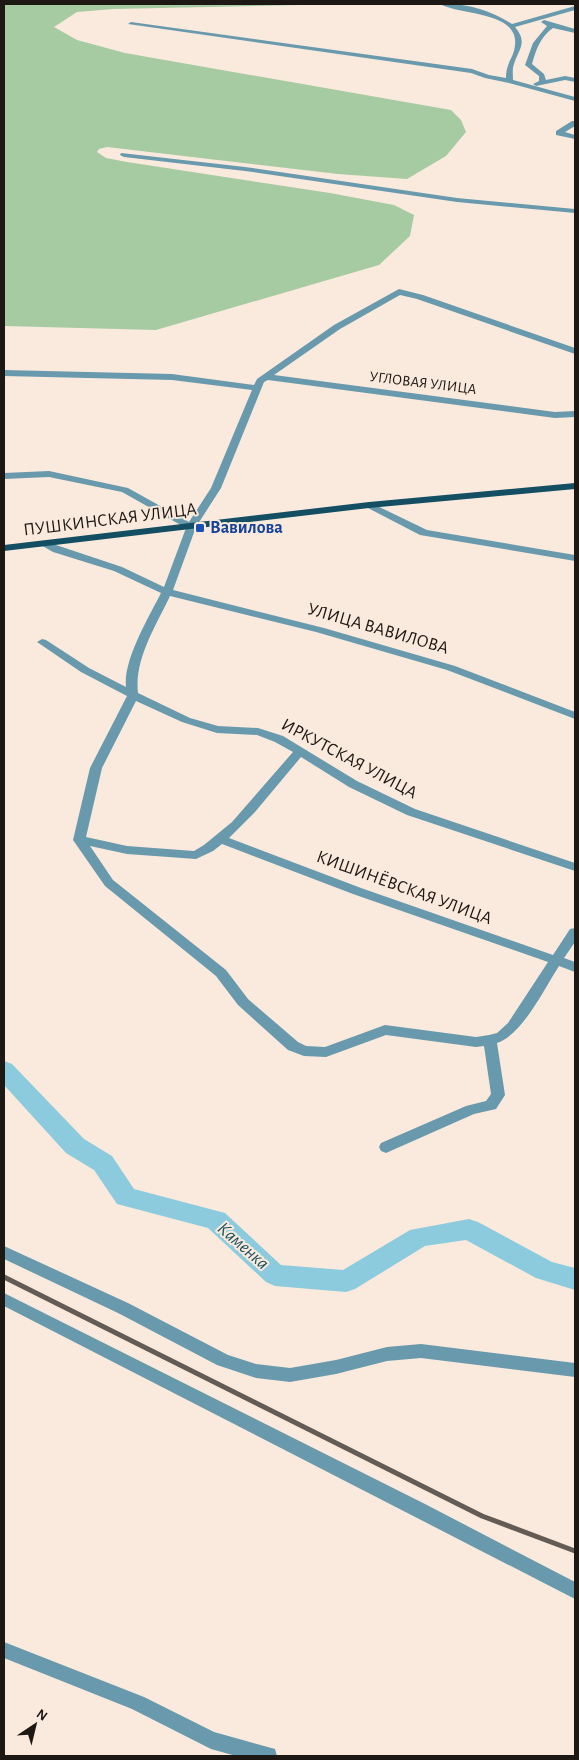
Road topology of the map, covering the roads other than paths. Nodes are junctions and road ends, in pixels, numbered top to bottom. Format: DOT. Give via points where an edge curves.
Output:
graph roads {
  1 [pos="443,4"];
  2 [pos="575,8"];
  3 [pos="539,19"];
  4 [pos="131,24"];
  5 [pos="513,26"];
  6 [pos="552,26"];
  7 [pos="575,31"];
  8 [pos="575,80"];
  9 [pos="510,81"];
  10 [pos="543,82"];
  11 [pos="527,88"];
  12 [pos="575,100"];
  13 [pos="575,123"];
  14 [pos="575,137"];
  15 [pos="124,154"];
  16 [pos="575,211"];
  17 [pos="575,351"];
  18 [pos="4,373"];
  19 [pos="267,377"];
  20 [pos="257,388"];
  21 [pos="575,414"];
  22 [pos="4,476"];
  23 [pos="575,486"];
  24 [pos="369,505"];
  25 [pos="192,527"];
  26 [pos="44,544"];
  27 [pos="4,548"];
  28 [pos="575,558"];
  29 [pos="166,592"];
  30 [pos="42,642"];
  31 [pos="133,696"];
  32 [pos="575,716"];
  33 [pos="299,752"];
  34 [pos="79,840"];
  35 [pos="222,840"];
  36 [pos="575,867"];
  37 [pos="575,932"];
  38 [pos="558,960"];
  39 [pos="575,967"];
  40 [pos="490,1040"];
  41 [pos="386,1147"];
  42 [pos="4,1252"];
  43 [pos="4,1299"];
  44 [pos="575,1370"];
  45 [pos="575,1591"];
  46 [pos="4,1650"];
  47 [pos="268,1756"];
  1 -- 5 [label="street" via="487,14"];
  2 -- 3 [label="street"];
  3 -- 5 [label="street"];
  3 -- 6 [label="street"];
  4 -- 9 [label="street" via="472,71"];
  5 -- 9 [label="street" via="518,34 519,47 510,68"];
  6 -- 7 [label="street"];
  6 -- 10 [label="street" via="537,39 528,65 542,75"];
  8 -- 10 [label="street" via="565,78"];
  9 -- 11 [label="street"];
  10 -- 11 [label="street"];
  11 -- 12 [label="street"];
  13 -- 14 [label="street" via="559,133"];
  15 -- 16 [label="street" via="457,200"];
  17 -- 19 [label="street" via="420,296 399,292 337,327"];
  18 -- 20 [label="street" via="172,377"];
  19 -- 20 [label="street"];
  19 -- 21 [label="street, УГЛОВАЯ УЛИЦА" via="555,415"];
  20 -- 25 [label="street" via="216,488"];
  22 -- 25 [label="street" via="49,474 125,490"];
  23 -- 24 [label="main road, ПУШКИНСКАЯ УЛИЦА"];
  24 -- 25 [label="main road, ПУШКИНСКАЯ УЛИЦА"];
  24 -- 28 [label="street" via="424,533"];
  25 -- 26 [label="main road, ПУШКИНСКАЯ УЛИЦА"];
  25 -- 29 [label="street"];
  26 -- 27 [label="main road, ПУШКИНСКАЯ УЛИЦА"];
  26 -- 29 [label="street, УЛИЦА ВАВИЛОВА" via="118,569"];
  29 -- 31 [label="street" via="140,647 131,680"];
  29 -- 32 [label="street, УЛИЦА ВАВИЛОВА" via="320,630 451,668"];
  30 -- 31 [label="street, ИРКУТСКАЯ УЛИЦА"];
  31 -- 33 [label="street, ИРКУТСКАЯ УЛИЦА" via="186,720 217,729 258,732 279,739"];
  31 -- 34 [label="street" via="96,768"];
  33 -- 35 [label="street"];
  33 -- 36 [label="street, ИРКУТСКАЯ УЛИЦА" via="353,784 411,812"];
  34 -- 35 [label="street" via="127,850 196,855"];
  34 -- 40 [label="street" via="109,883 221,973 243,1002 293,1046 304,1051 326,1052 385,1030 462,1041"];
  35 -- 38 [label="street, КИШИНЁВСКАЯ УЛИЦА" via="357,891"];
  37 -- 38 [label="street"];
  38 -- 39 [label="street, КИШИНЁВСКАЯ УЛИЦА"];
  38 -- 40 [label="street" via="514,1026 502,1036"];
  40 -- 41 [label="street" via="496,1100 486,1107 471,1110"];
  42 -- 44 [label="street" via="223,1360 256,1371 290,1375 387,1354 421,1351"];
  43 -- 45 [label="street"];
  46 -- 47 [label="street" via="138,1703 211,1740"];
}
